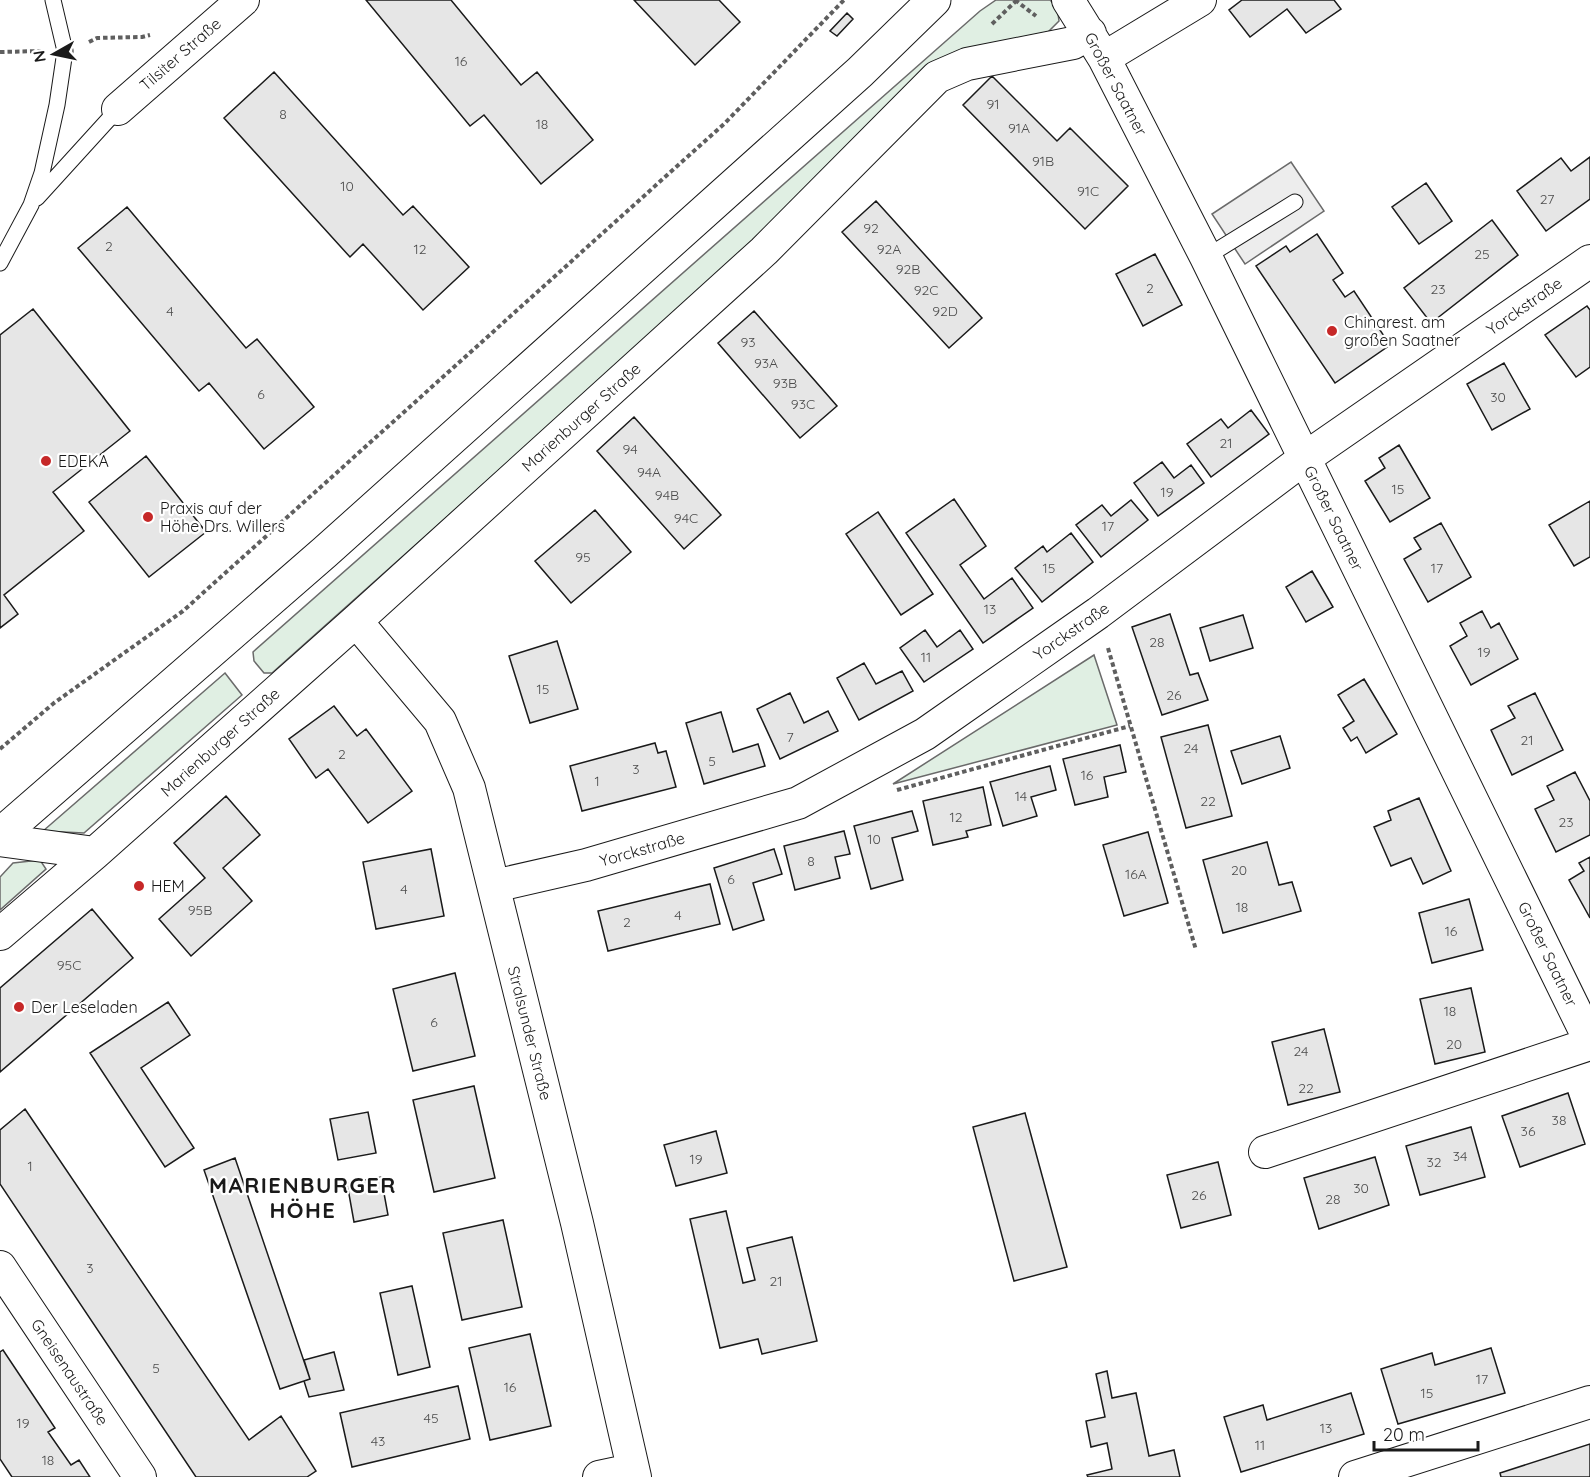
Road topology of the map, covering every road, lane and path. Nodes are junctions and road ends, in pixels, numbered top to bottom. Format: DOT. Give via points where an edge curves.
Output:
graph roads {
  1 [pos="53,0"];
  2 [pos="243,0"];
  3 [pos="844,0"];
  4 [pos="934,0"];
  5 [pos="1068,0"];
  6 [pos="1200,0"];
  7 [pos="154,34"];
  8 [pos="1097,46"];
  9 [pos="65,51"];
  10 [pos="0,52"];
  11 [pos="118,109"];
  12 [pos="1295,202"];
  13 [pos="31,205"];
  14 [pos="1206,257"];
  15 [pos="1590,261"];
  16 [pos="0,262"];
  17 [pos="1305,458"];
  18 [pos="1098,613"];
  19 [pos="356,621"];
  20 [pos="1131,726"];
  21 [pos="0,749"];
  22 [pos="869,765"];
  23 [pos="0,835"];
  24 [pos="0,840"];
  25 [pos="95,853"];
  26 [pos="494,886"];
  27 [pos="0,934"];
  28 [pos="1196,950"];
  29 [pos="1590,1042"];
  30 [pos="1265,1152"];
  31 [pos="0,1267"];
  32 [pos="1590,1402"];
  33 [pos="633,1473"];
  34 [pos="140,1477"];
  35 [pos="599,1477"];
  36 [pos="1355,1477"];
  1 -- 9 [label="lane"];
  2 -- 11 [label="street, Tilsiter Straße"];
  3 -- 21 [label="path" via="725,123 183,611 54,703"];
  4 -- 23 [label="main road" via="860,72 334,544"];
  5 -- 8 [label="street, Großer Saatner"];
  6 -- 8 [label="street, Marienburger Straße"];
  7 -- 9 [label="path" via="97,39"];
  8 -- 14 [label="street, Großer Saatner"];
  8 -- 19 [label="street, Marienburger Straße" via="1073,43 967,64 937,77 764,251"];
  9 -- 10 [label="path"];
  9 -- 13 [label="lane" via="57,105"];
  11 -- 13 [label="lane"];
  12 -- 14 [label="lane"];
  13 -- 16 [label="lane"];
  14 -- 17 [label="street, Großer Saatner"];
  15 -- 17 [label="street, Yorckstraße"];
  17 -- 18 [label="street, Yorckstraße"];
  17 -- 29 [label="street, Großer Saatner"];
  18 -- 20 [label="path"];
  18 -- 22 [label="street, Yorckstraße" via="926,734"];
  19 -- 25 [label="street, Marienburger Straße"];
  19 -- 26 [label="street, Stralsunder Straße" via="440,722 469,788"];
  20 -- 22 [label="path" via="878,795"];
  20 -- 28 [label="path"];
  22 -- 26 [label="street, Yorckstraße" via="798,803 586,865"];
  24 -- 25 [label="street"];
  25 -- 27 [label="street, Marienburger Straße"];
  26 -- 33 [label="street, Stralsunder Straße" via="577,1223"];
  29 -- 30 [label="street, Großer Saatner"];
  31 -- 34 [label="street, Gneisenaustraße"];
  32 -- 36 [label="street"];
  33 -- 35 [label="street"];
}
